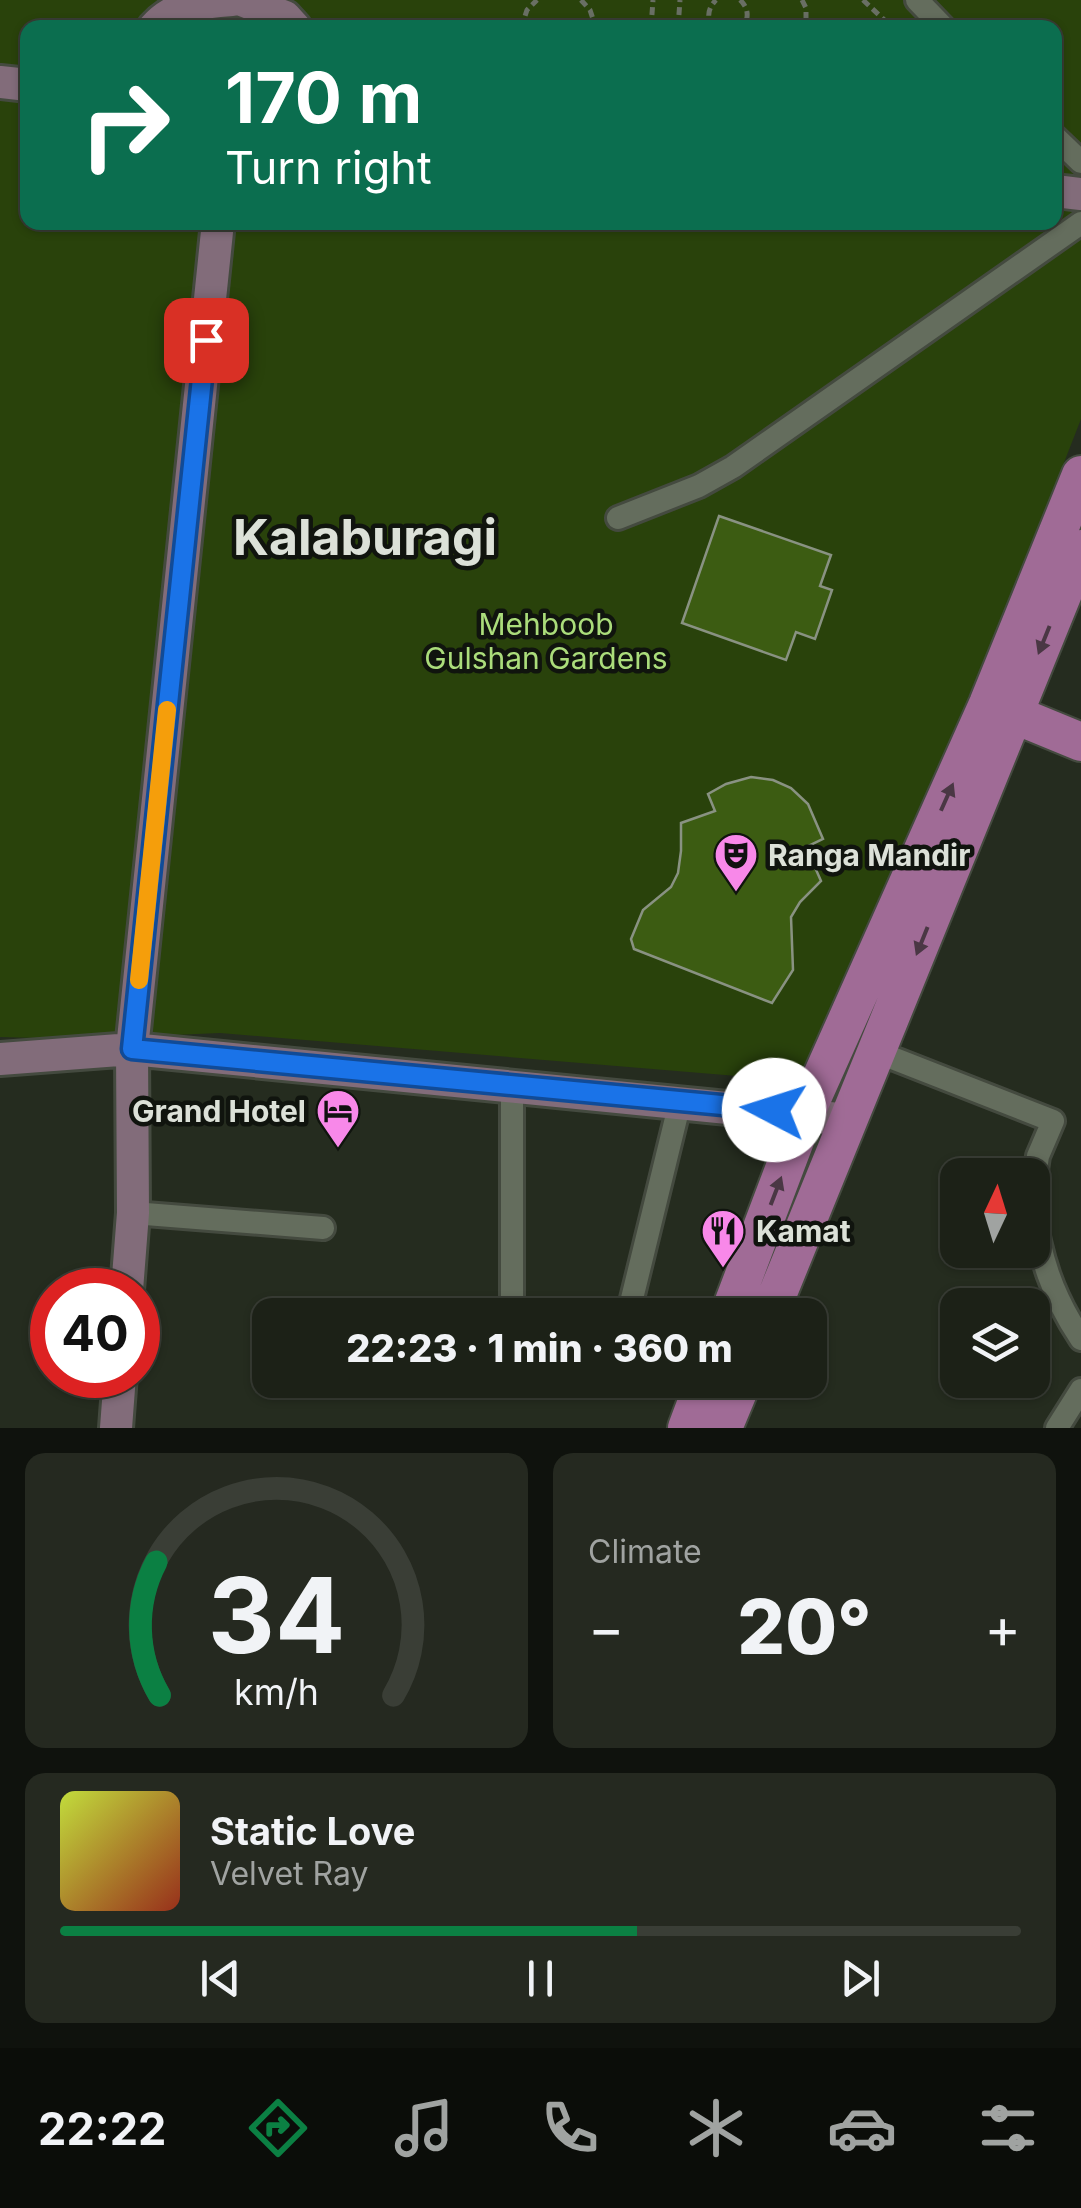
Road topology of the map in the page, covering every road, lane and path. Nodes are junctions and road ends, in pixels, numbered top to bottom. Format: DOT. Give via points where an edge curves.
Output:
graph roads {
  1 [pos="232,0"];
  2 [pos="242,0"];
  3 [pos="524,0"];
  4 [pos="863,0"];
  5 [pos="916,0"];
  6 [pos="534,3"];
  7 [pos="162,20"];
  8 [pos="288,20"];
  9 [pos="884,20"];
  10 [pos="936,20"];
  11 [pos="1062,144"];
  12 [pos="1081,162"];
  13 [pos="1081,223"];
  14 [pos="217,230"];
  15 [pos="1081,475"];
  16 [pos="618,518"];
  17 [pos="1081,550"];
  18 [pos="1005,699"];
  19 [pos="1081,718"];
  20 [pos="1081,742"];
  21 [pos="132,1049"];
  22 [pos="876,1052"];
  23 [pos="0,1060"];
  24 [pos="512,1086"];
  25 [pos="680,1102"];
  26 [pos="805,1114"];
  27 [pos="849,1120"];
  28 [pos="1038,1158"];
  29 [pos="133,1212"];
  30 [pos="323,1228"];
  31 [pos="129,1268"];
  32 [pos="1046,1268"];
  33 [pos="512,1298"];
  34 [pos="632,1298"];
  35 [pos="736,1298"];
  36 [pos="776,1298"];
  37 [pos="1081,1338"];
  38 [pos="1081,1390"];
  39 [pos="118,1398"];
  40 [pos="698,1398"];
  41 [pos="736,1398"];
  42 [pos="116,1428"];
  43 [pos="687,1428"];
  44 [pos="724,1428"];
  45 [pos="1057,1428"];
  1 -- 7 [label="street" via="194,2"];
  2 -- 8 [label="street"];
  3 -- 6 [label="path"];
  4 -- 9 [label="path"];
  5 -- 10 [label="street"];
  11 -- 12 [label="street"];
  13 -- 16 [label="street" via="725,472"];
  14 -- 21 [label="street"];
  15 -- 18 [label="main road"];
  17 -- 18 [label="main road, one-way"];
  18 -- 19 [label="main road"];
  18 -- 20 [label="main road"];
  18 -- 22 [label="main road, one-way"];
  26 -- 18 [label="main road, one-way"];
  21 -- 23 [label="street"];
  21 -- 24 [label="street"];
  21 -- 29 [label="street"];
  22 -- 27 [label="main road"];
  22 -- 28 [label="street" via="1053,1121"];
  24 -- 25 [label="street"];
  24 -- 33 [label="street"];
  25 -- 26 [label="street"];
  25 -- 34 [label="street"];
  26 -- 27 [label="street"];
  35 -- 26 [label="main road, one-way"];
  27 -- 36 [label="main road"];
  29 -- 30 [label="street"];
  29 -- 31 [label="street"];
  32 -- 37 [label="street"];
  38 -- 45 [label="street"];
  39 -- 42 [label="street"];
  40 -- 43 [label="main road"];
  41 -- 44 [label="main road"];
}
